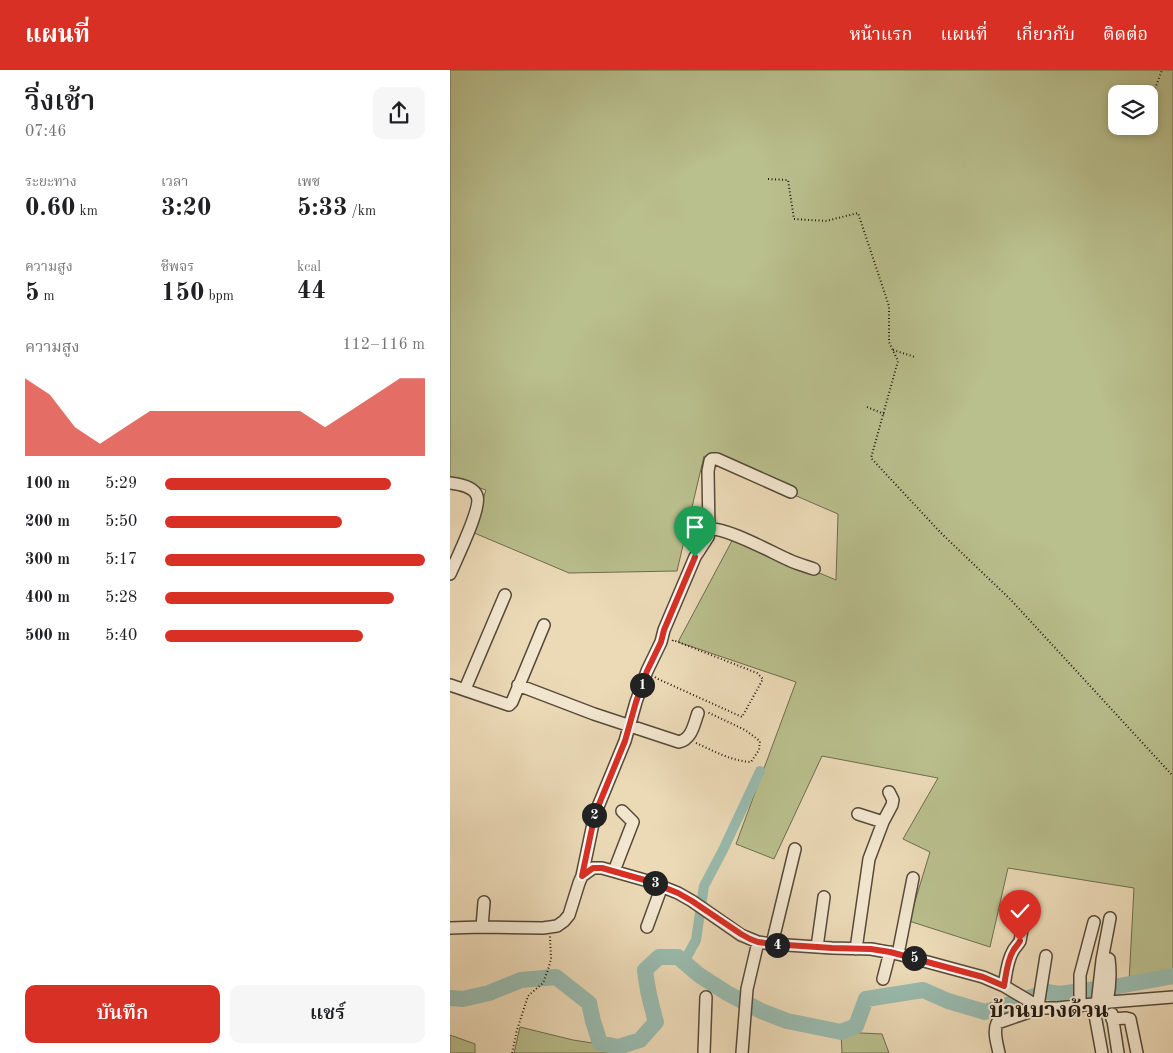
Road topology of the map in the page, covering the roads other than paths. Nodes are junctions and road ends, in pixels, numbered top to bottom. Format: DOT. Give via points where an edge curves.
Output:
graph roads {
  1 [pos="450,483"];
  2 [pos="791,492"];
  3 [pos="710,528"];
  4 [pos="814,569"];
  5 [pos="450,574"];
  6 [pos="505,595"];
  7 [pos="544,625"];
  8 [pos="450,684"];
  9 [pos="518,685"];
  10 [pos="465,689"];
  11 [pos="698,713"];
  12 [pos="629,725"];
  13 [pos="889,792"];
  14 [pos="622,811"];
  15 [pos="858,814"];
  16 [pos="883,822"];
  17 [pos="795,849"];
  18 [pos="614,870"];
  19 [pos="582,876"];
  20 [pos="913,878"];
  21 [pos="662,886"];
  22 [pos="824,897"];
  23 [pos="484,902"];
  24 [pos="1026,908"];
  25 [pos="1110,918"];
  26 [pos="1094,922"];
  27 [pos="482,927"];
  28 [pos="647,927"];
  29 [pos="450,928"];
  30 [pos="758,942"];
  31 [pos="772,944"];
  32 [pos="817,947"];
  33 [pos="856,949"];
  34 [pos="894,953"];
  35 [pos="1046,956"];
  36 [pos="1109,959"];
  37 [pos="883,979"];
  38 [pos="1008,988"];
  39 [pos="1103,996"];
  40 [pos="706,997"];
  41 [pos="1080,997"];
  42 [pos="1173,997"];
  43 [pos="1038,1001"];
  44 [pos="1112,1019"];
  45 [pos="704,1053"];
  46 [pos="742,1053"];
  47 [pos="999,1053"];
  48 [pos="1102,1053"];
  49 [pos="1118,1053"];
  50 [pos="1137,1053"];
  1 -- 5 [label="street" via="472,489 479,502"];
  2 -- 3 [label="street" via="717,459 712,460 708,472"];
  3 -- 4 [label="street" via="731,533 791,562"];
  3 -- 12 [label="street" via="647,671"];
  6 -- 10 [label="street"];
  7 -- 9 [label="street"];
  8 -- 10 [label="street"];
  9 -- 10 [label="street" via="509,705"];
  9 -- 12 [label="street"];
  11 -- 12 [label="street" via="691,732 683,742"];
  12 -- 19 [label="street" via="595,814"];
  13 -- 16 [label="street" via="893,800"];
  14 -- 18 [label="street" via="632,822"];
  15 -- 16 [label="street"];
  16 -- 33 [label="street" via="869,859"];
  17 -- 31 [label="street"];
  18 -- 19 [label="street" via="593,868"];
  18 -- 21 [label="street"];
  19 -- 27 [label="street" via="569,915 558,926 522,929"];
  20 -- 34 [label="street"];
  21 -- 28 [label="street"];
  21 -- 30 [label="street"];
  22 -- 32 [label="street"];
  23 -- 27 [label="street"];
  24 -- 38 [label="street" via="1020,941 1009,960"];
  25 -- 39 [label="street" via="1102,960"];
  26 -- 41 [label="street" via="1080,975"];
  27 -- 29 [label="street"];
  30 -- 31 [label="street"];
  30 -- 46 [label="street" via="746,997"];
  31 -- 32 [label="street"];
  32 -- 33 [label="street"];
  33 -- 34 [label="street"];
  34 -- 37 [label="street"];
  34 -- 38 [label="street" via="983,977"];
  35 -- 43 [label="street"];
  36 -- 39 [label="street" via="1110,972"];
  38 -- 43 [label="street"];
  39 -- 41 [label="street"];
  39 -- 42 [label="street"];
  39 -- 44 [label="street"];
  39 -- 48 [label="street"];
  40 -- 45 [label="street"];
  41 -- 43 [label="street" via="1058,1008"];
  43 -- 47 [label="street" via="997,1024"];
  44 -- 49 [label="street"];
  44 -- 50 [label="street" via="1130,1019"];
}
